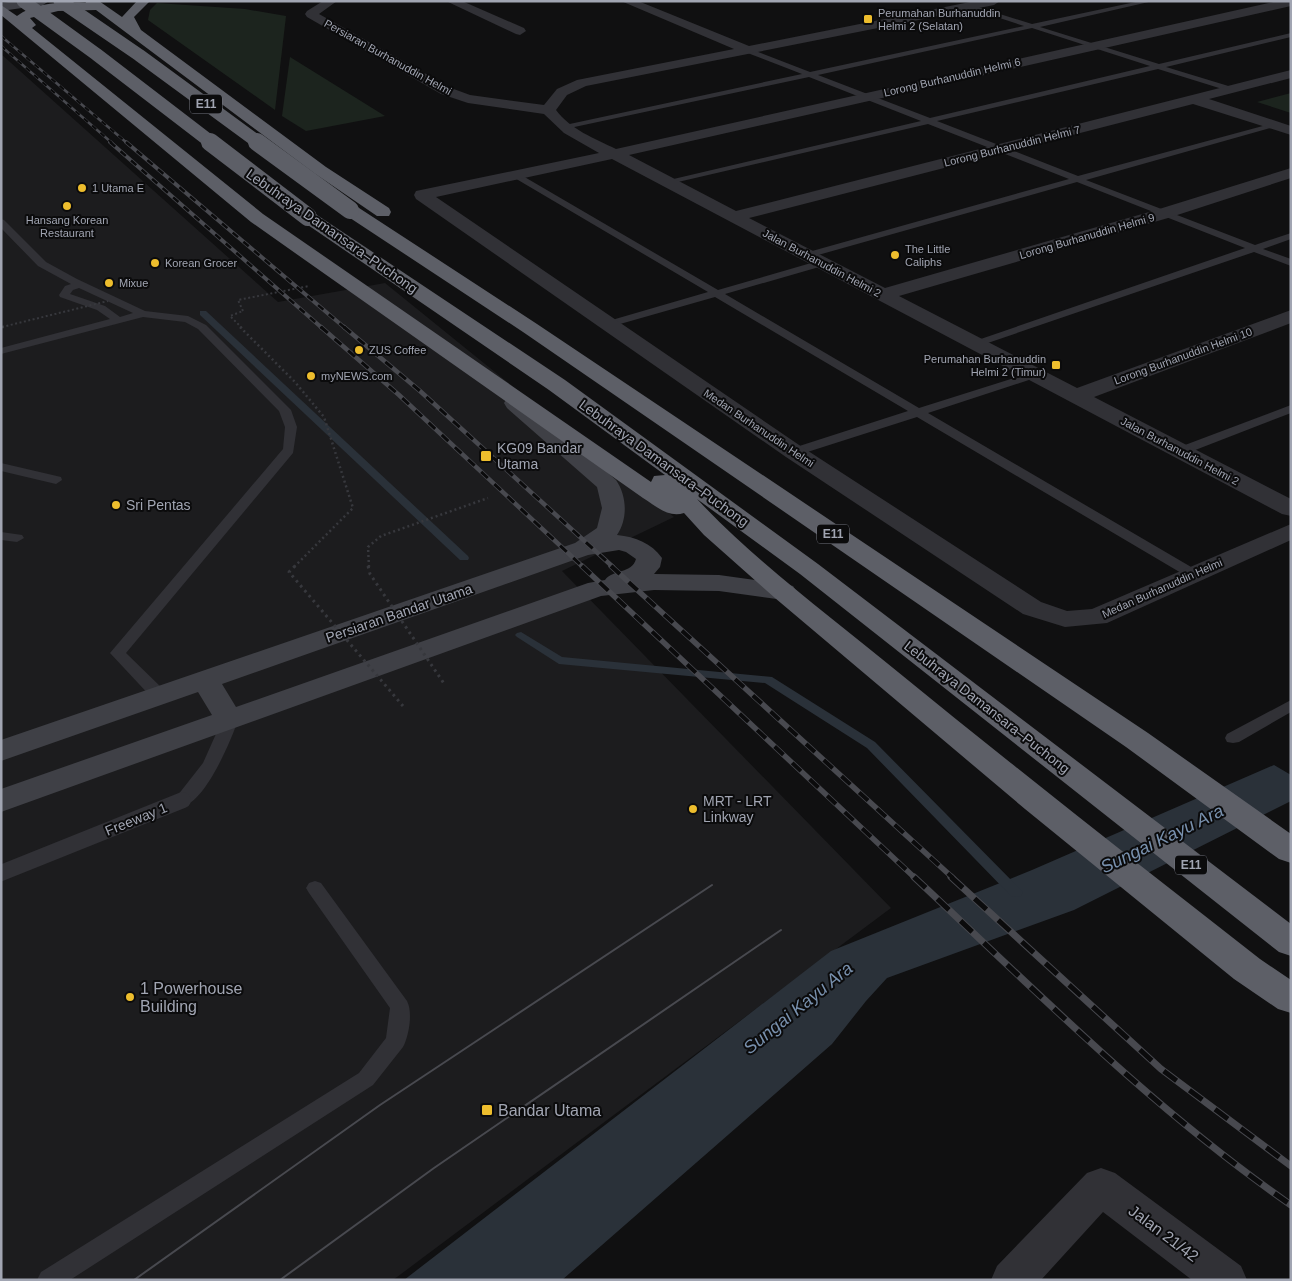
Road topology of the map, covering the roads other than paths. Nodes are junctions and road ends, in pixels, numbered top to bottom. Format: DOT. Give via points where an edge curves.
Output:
graph roads {
  1 [pos="23,1"];
  2 [pos="43,1"];
  3 [pos="60,1"];
  4 [pos="144,1"];
  5 [pos="331,1"];
  6 [pos="452,1"];
  7 [pos="627,1"];
  8 [pos="994,1"];
  9 [pos="1150,1"];
  10 [pos="1285,3"];
  11 [pos="94,4"];
  12 [pos="966,4"];
  13 [pos="1,8"];
  14 [pos="8,19"];
  15 [pos="1030,27"];
  16 [pos="520,31"];
  17 [pos="136,32"];
  18 [pos="1291,35"];
  19 [pos="1091,46"];
  20 [pos="48,49"];
  21 [pos="748,50"];
  22 [pos="1162,67"];
  23 [pos="808,74"];
  24 [pos="1289,76"];
  25 [pos="1232,90"];
  26 [pos="865,97"];
  27 [pos="1194,99"];
  28 [pos="549,110"];
  29 [pos="931,122"];
  30 [pos="1271,125"];
  31 [pos="565,127"];
  32 [pos="1291,131"];
  33 [pos="1001,149"];
  34 [pos="614,154"];
  35 [pos="1291,173"];
  36 [pos="516,175"];
  37 [pos="1076,179"];
  38 [pos="668,183"];
  39 [pos="1162,214"];
  40 [pos="733,217"];
  41 [pos="393,219"];
  42 [pos="1,222"];
  43 [pos="409,230"];
  44 [pos="1291,236"];
  45 [pos="1254,248"];
  46 [pos="815,259"];
  47 [pos="1291,263"];
  48 [pos="81,284"];
  49 [pos="717,293"];
  50 [pos="882,295"];
  51 [pos="144,314"];
  52 [pos="1291,316"];
  53 [pos="119,321"];
  54 [pos="609,324"];
  55 [pos="530,328"];
  56 [pos="976,344"];
  57 [pos="1,351"];
  58 [pos="1034,375"];
  59 [pos="497,387"];
  60 [pos="1076,396"];
  61 [pos="585,406"];
  62 [pos="1291,409"];
  63 [pos="914,412"];
  64 [pos="1180,451"];
  65 [pos="794,452"];
  66 [pos="1,467"];
  67 [pos="56,480"];
  68 [pos="1291,509"];
  69 [pos="713,530"];
  70 [pos="1291,531"];
  71 [pos="1,536"];
  72 [pos="17,538"];
  73 [pos="584,548"];
  74 [pos="1193,574"];
  75 [pos="597,589"];
  76 [pos="784,592"];
  77 [pos="205,680"];
  78 [pos="160,696"];
  79 [pos="1291,705"];
  80 [pos="226,731"];
  81 [pos="1233,738"];
  82 [pos="1,751"];
  83 [pos="1,801"];
  84 [pos="1291,850"];
  85 [pos="1,873"];
  86 [pos="315,888"];
  87 [pos="1291,943"];
  88 [pos="1291,999"];
  89 [pos="49,1280"];
  90 [pos="1012,1280"];
  91 [pos="1226,1280"];
  1 -- 61 [label="highway, Lebuhraya Damansara–Puchong / E11, bridge" via="308,216"];
  2 -- 13 [label="main road"];
  3 -- 55 [label="highway, Lebuhraya Damansara–Puchong / E11, bridge" via="350,210"];
  4 -- 17 [label="highway" via="128,17"];
  5 -- 28 [label="street, Persiaran Burhanuddin Helmi" via="311,14 446,91 468,98"];
  6 -- 16 [label="street"];
  7 -- 21 [label="street"];
  8 -- 12 [label="street"];
  9 -- 15 [label="lane"];
  10 -- 19 [label="street, Lorong Burhanuddin Helmi 6"];
  11 -- 17 [label="highway"];
  11 -- 20 [label="highway" via="57,8 22,17 51,45"];
  12 -- 15 [label="lane"];
  12 -- 21 [label="street"];
  13 -- 14 [label="highway"];
  14 -- 20 [label="highway"];
  15 -- 19 [label="lane"];
  15 -- 23 [label="lane"];
  17 -- 41 [label="highway" via="320,170"];
  18 -- 22 [label="lane"];
  19 -- 22 [label="lane"];
  19 -- 26 [label="street, Lorong Burhanuddin Helmi 6"];
  20 -- 59 [label="highway" via="257,218"];
  21 -- 23 [label="lane"];
  21 -- 28 [label="street" via="582,83 563,90 553,99"];
  22 -- 25 [label="lane"];
  22 -- 29 [label="lane"];
  23 -- 26 [label="lane"];
  23 -- 31 [label="lane"];
  24 -- 25 [label="street, Lorong Burhanuddin Helmi 7"];
  25 -- 27 [label="street, Lorong Burhanuddin Helmi 7"];
  26 -- 29 [label="lane"];
  26 -- 34 [label="street, Lorong Burhanuddin Helmi 6"];
  27 -- 30 [label="street"];
  27 -- 33 [label="street, Lorong Burhanuddin Helmi 7"];
  28 -- 31 [label="street, Jalan Burhanuddin Helmi 2" via="554,119"];
  29 -- 33 [label="lane"];
  29 -- 38 [label="lane"];
  30 -- 32 [label="street"];
  30 -- 37 [label="lane"];
  31 -- 34 [label="street, Jalan Burhanuddin Helmi 2"];
  33 -- 37 [label="lane"];
  33 -- 40 [label="street, Lorong Burhanuddin Helmi 7"];
  34 -- 36 [label="street, Medan Burhanuddin Helmi"];
  34 -- 38 [label="street, Jalan Burhanuddin Helmi 2"];
  35 -- 39 [label="street, Lorong Burhanuddin Helmi 9"];
  36 -- 49 [label="lane"];
  36 -- 54 [label="street, Medan Burhanuddin Helmi" via="422,195"];
  37 -- 39 [label="lane"];
  37 -- 46 [label="lane"];
  38 -- 40 [label="street, Jalan Burhanuddin Helmi 2"];
  39 -- 45 [label="lane"];
  39 -- 50 [label="street, Lorong Burhanuddin Helmi 9"];
  40 -- 46 [label="street, Jalan Burhanuddin Helmi 2"];
  42 -- 48 [label="lane" via="42,264"];
  43 -- 55 [label="highway" via="473,274"];
  44 -- 45 [label="lane"];
  45 -- 47 [label="lane"];
  45 -- 56 [label="lane"];
  46 -- 49 [label="lane"];
  46 -- 50 [label="street, Jalan Burhanuddin Helmi 2"];
  48 -- 51 [label="lane"];
  48 -- 53 [label="lane" via="69,288 64,295 101,308"];
  49 -- 54 [label="lane"];
  49 -- 63 [label="lane"];
  50 -- 56 [label="street, Jalan Burhanuddin Helmi 2"];
  51 -- 53 [label="lane"];
  51 -- 78 [label="lane" via="188,319 202,327 285,410 291,427 289,450 118,653"];
  52 -- 60 [label="street, Lorong Burhanuddin Helmi 10"];
  53 -- 57 [label="lane"];
  54 -- 65 [label="street, Medan Burhanuddin Helmi"];
  55 -- 84 [label="highway, Lebuhraya Damansara–Puchong / E11" via="1137,740"];
  56 -- 58 [label="street, Jalan Burhanuddin Helmi 2"];
  58 -- 60 [label="street, Jalan Burhanuddin Helmi 2"];
  58 -- 63 [label="lane"];
  59 -- 69 [label="highway" via="651,493"];
  59 -- 73 [label="main road, Persiaran Bandar Utama" via="608,485 614,508 608,531"];
  60 -- 64 [label="street, Jalan Burhanuddin Helmi 2"];
  61 -- 69 [label="highway" via="600,431 688,503"];
  61 -- 87 [label="highway, Lebuhraya Damansara–Puchong / E11" via="809,569"];
  62 -- 64 [label="lane"];
  63 -- 65 [label="lane"];
  63 -- 74 [label="lane"];
  64 -- 68 [label="street, Jalan Burhanuddin Helmi 2"];
  65 -- 74 [label="street, Medan Burhanuddin Helmi" via="1032,608 1066,619 1098,617"];
  66 -- 67 [label="lane"];
  69 -- 76 [label="highway"];
  70 -- 74 [label="street, Medan Burhanuddin Helmi"];
  71 -- 72 [label="lane"];
  73 -- 75 [label="main road" via="612,542 630,544 642,550 648,558 647,567 637,576"];
  73 -- 77 [label="main road, Persiaran Bandar Utama"];
  75 -- 76 [label="main road" via="654,582 719,583"];
  75 -- 80 [label="main road"];
  76 -- 88 [label="highway" via="1036,801"];
  77 -- 78 [label="main road, Persiaran Bandar Utama"];
  77 -- 80 [label="main road"];
  78 -- 82 [label="main road, Persiaran Bandar Utama"];
  79 -- 81 [label="lane"];
  80 -- 83 [label="main road"];
  80 -- 85 [label="lane, Freeway 1, bridge" via="199,784 183,800"];
  86 -- 89 [label="lane" via="400,1007 396,1041 366,1079"];
  90 -- 91 [label="street, Jalan 21/42" via="1101,1186"];
}
